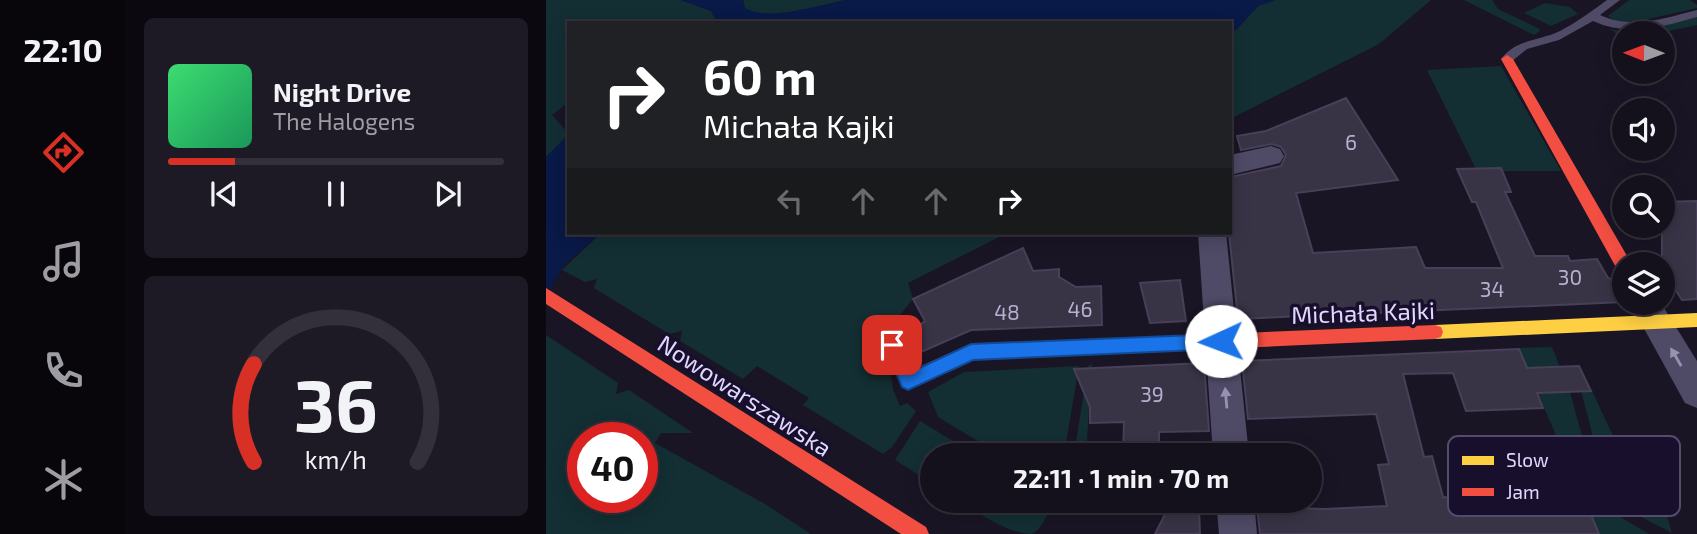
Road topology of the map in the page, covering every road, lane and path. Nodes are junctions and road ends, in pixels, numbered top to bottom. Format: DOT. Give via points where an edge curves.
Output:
graph roads {
  1 [pos="1614,0"];
  2 [pos="1697,13"];
  3 [pos="1592,16"];
  4 [pos="1507,59"];
  5 [pos="1272,156"];
  6 [pos="1232,165"];
  7 [pos="1212,235"];
  8 [pos="1616,252"];
  9 [pos="546,295"];
  10 [pos="1612,315"];
  11 [pos="1653,315"];
  12 [pos="1668,315"];
  13 [pos="1697,320"];
  14 [pos="1221,341"];
  15 [pos="892,345"];
  16 [pos="1697,392"];
  17 [pos="1230,443"];
  18 [pos="1236,513"];
  19 [pos="919,534"];
  20 [pos="1238,534"];
  1 -- 3 [label="lane"];
  2 -- 3 [label="lane" via="1634,28"];
  3 -- 4 [label="lane" via="1545,41 1522,44"];
  4 -- 8 [label="street"];
  5 -- 6 [label="street"];
  7 -- 14 [label="street"];
  9 -- 19 [label="street, Nowowarszawska"];
  10 -- 14 [label="street, Michała Kajki"];
  16 -- 11 [label="street, one-way"];
  12 -- 13 [label="street, Michała Kajki"];
  14 -- 15 [label="street, Michała Kajki" via="971,352 908,382"];
  17 -- 14 [label="street, one-way"];
  18 -- 20 [label="street"];
}
